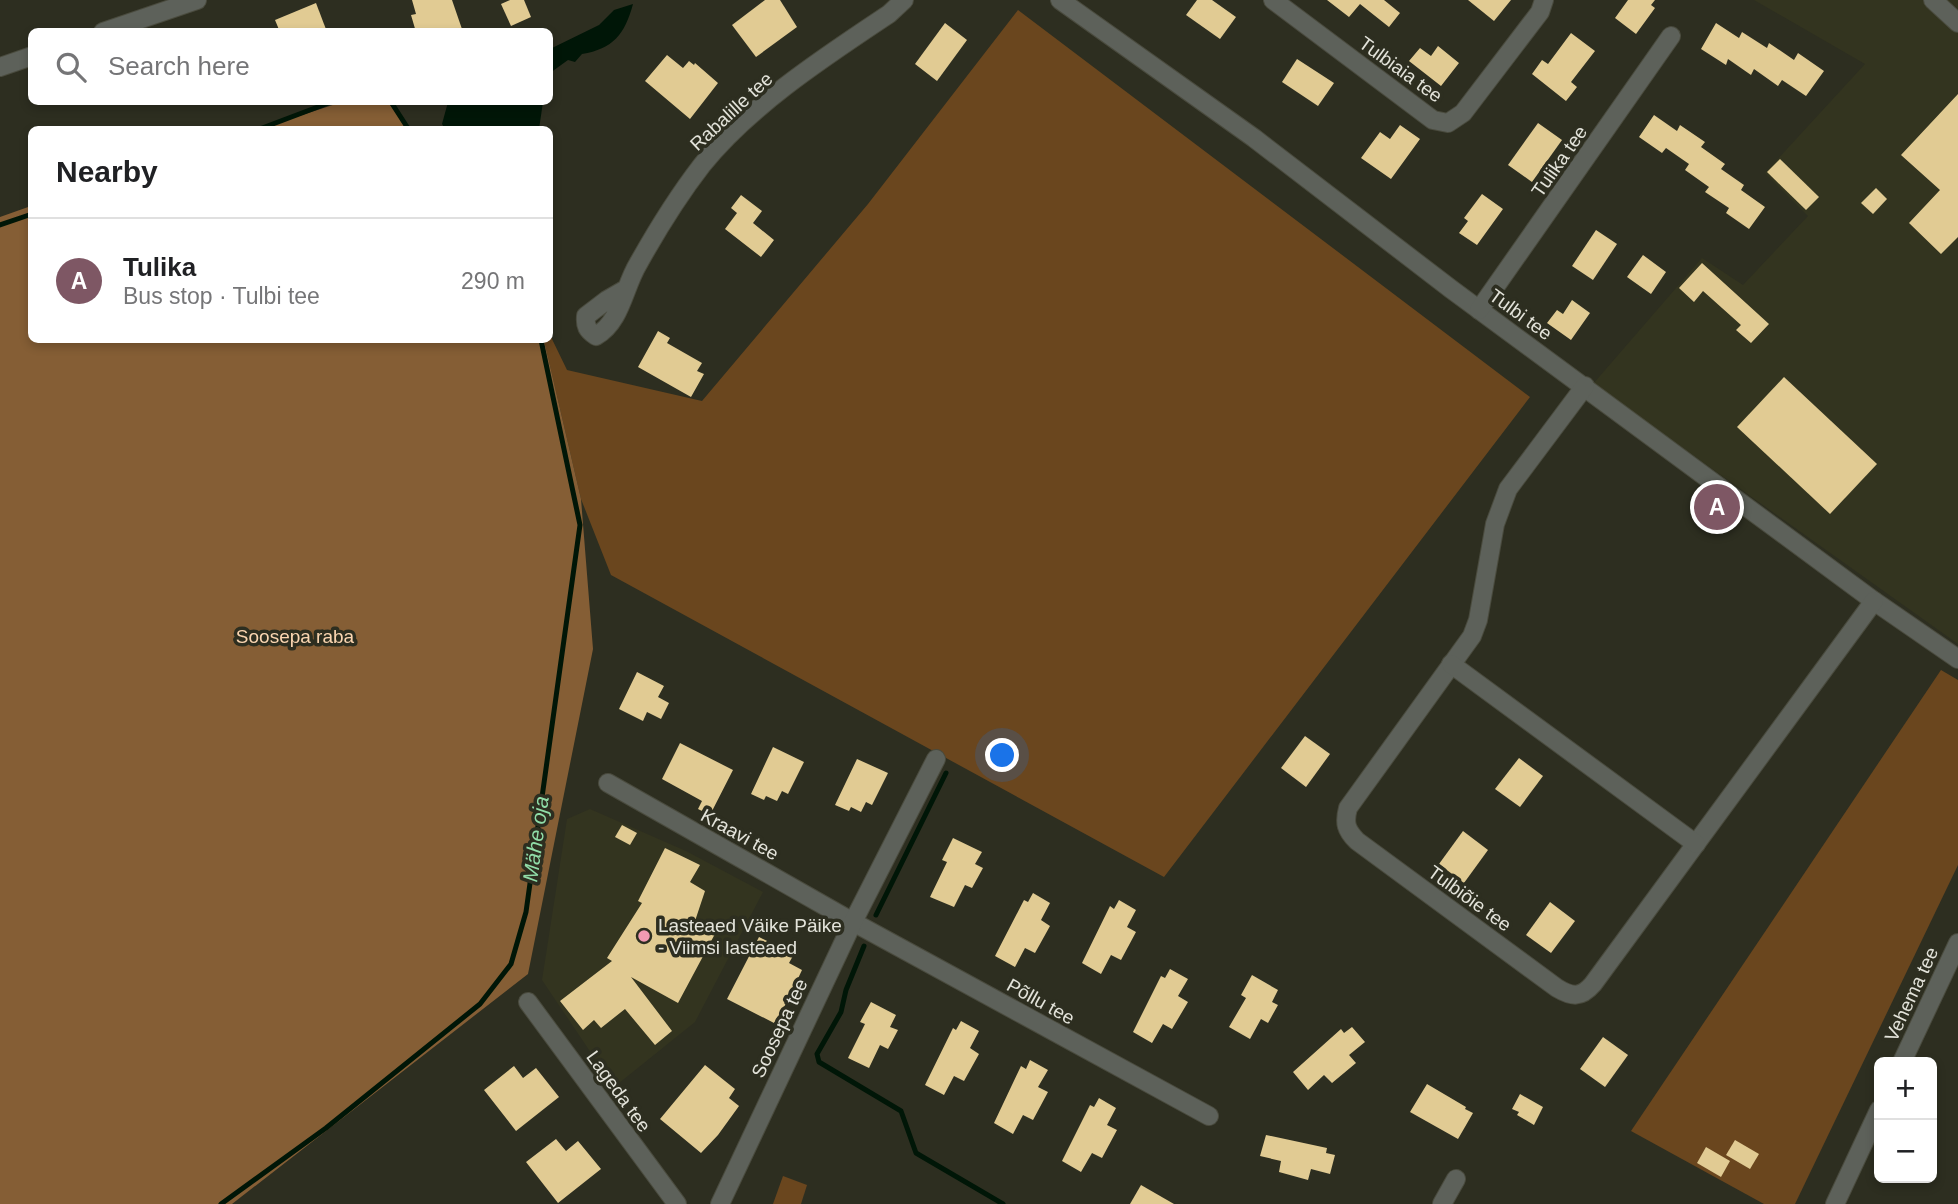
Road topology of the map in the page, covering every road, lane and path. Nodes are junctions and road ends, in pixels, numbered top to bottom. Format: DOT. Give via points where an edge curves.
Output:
graph roads {
  1 [pos="137,0"];
  2 [pos="197,0"];
  3 [pos="904,0"];
  4 [pos="1060,0"];
  5 [pos="1273,0"];
  6 [pos="1544,0"];
  7 [pos="1933,0"];
  8 [pos="148,16"];
  9 [pos="1958,23"];
  10 [pos="114,28"];
  11 [pos="1671,36"];
  12 [pos="28,57"];
  13 [pos="0,66"];
  14 [pos="626,289"];
  15 [pos="1479,310"];
  16 [pos="1585,386"];
  17 [pos="1874,601"];
  18 [pos="1958,659"];
  19 [pos="1451,664"];
  20 [pos="936,759"];
  21 [pos="608,783"];
  22 [pos="1696,844"];
  23 [pos="853,922"];
  24 [pos="1958,943"];
  25 [pos="528,1002"];
  26 [pos="1904,1057"];
  27 [pos="1209,1116"];
  28 [pos="1874,1120"];
  29 [pos="1456,1179"];
  30 [pos="677,1204"];
  31 [pos="720,1204"];
  32 [pos="1442,1204"];
  33 [pos="1835,1204"];
  1 -- 8 [label="street"];
  2 -- 8 [label="street"];
  3 -- 14 [label="street, Rabalille tee" via="780,91 718,148 681,195"];
  4 -- 15 [label="street, Tulbi tee" via="1254,138"];
  5 -- 6 [label="street, Tulbiaia tee" via="1433,120 1448,123 1463,113 1540,12"];
  7 -- 9 [label="street"];
  8 -- 10 [label="street"];
  11 -- 15 [label="street, Tulika tee"];
  12 -- 13 [label="street"];
  15 -- 16 [label="street, Tulbi tee"];
  16 -- 17 [label="street, Tulbi tee"];
  16 -- 19 [label="street, Tulbiõie tee" via="1508,489 1495,524 1478,620"];
  17 -- 18 [label="street, Tulbi tee"];
  17 -- 22 [label="street, Tulbiõie tee"];
  19 -- 22 [label="street"];
  19 -- 22 [label="street, Tulbiõie tee" via="1348,808 1347,830 1557,988 1573,996 1587,992"];
  20 -- 23 [label="street, Soosepa tee"];
  21 -- 23 [label="street, Kraavi tee"];
  23 -- 27 [label="street, Põllu tee"];
  23 -- 31 [label="street, Soosepa tee"];
  24 -- 26 [label="street, Vehema tee"];
  25 -- 30 [label="street, Lageda tee"];
  28 -- 33 [label="street"];
  29 -- 32 [label="street"];
}
